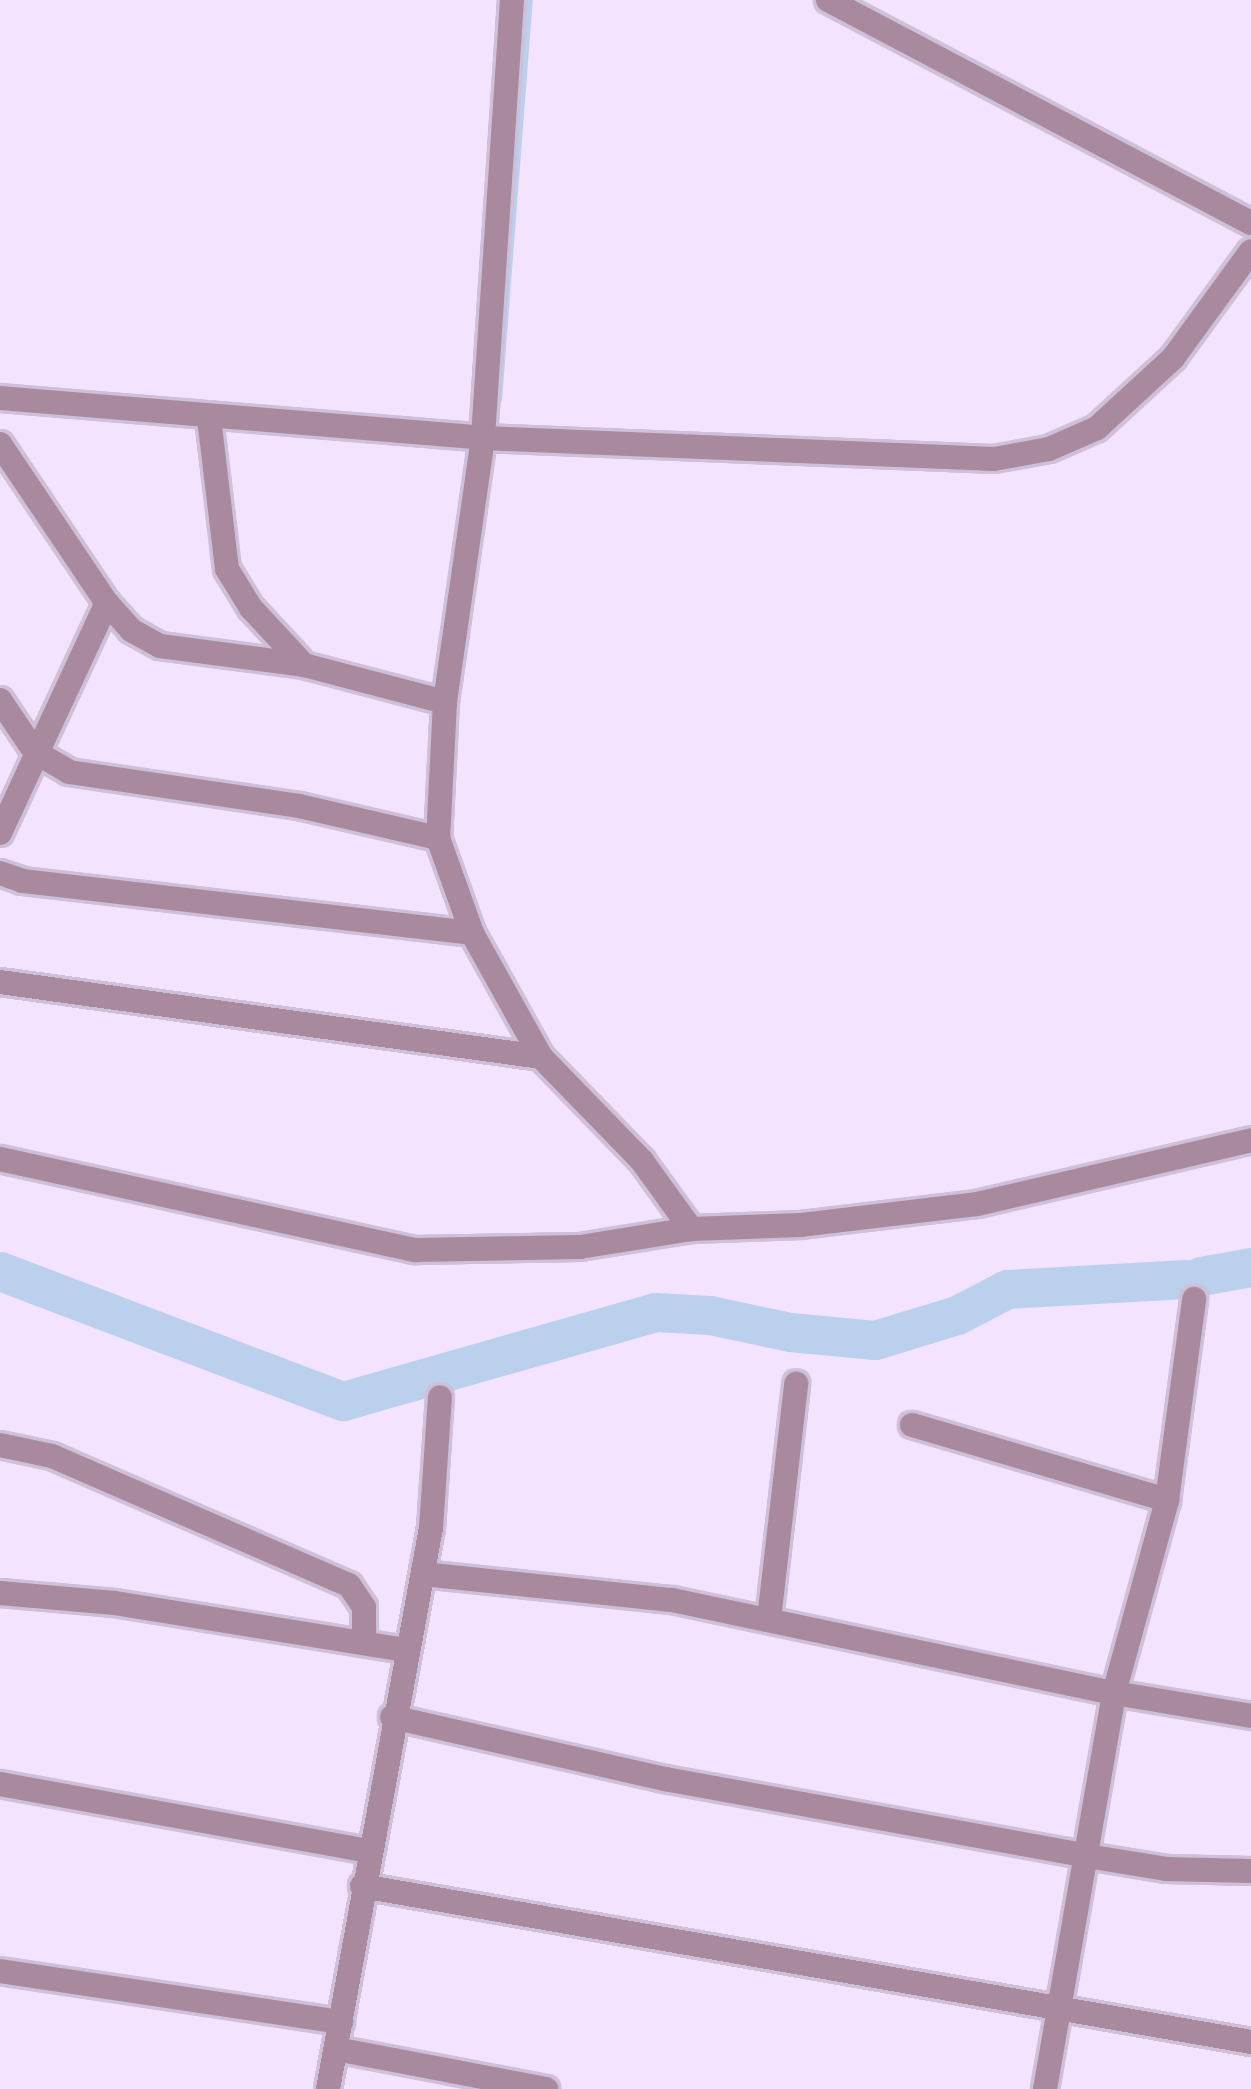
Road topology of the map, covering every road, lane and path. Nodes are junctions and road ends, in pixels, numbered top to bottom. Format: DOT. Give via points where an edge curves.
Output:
graph roads {
  1 [pos="512,0"];
  2 [pos="827,0"];
  3 [pos="1251,223"];
  4 [pos="1251,251"];
  5 [pos="0,398"];
  6 [pos="209,418"];
  7 [pos="483,438"];
  8 [pos="0,444"];
  9 [pos="106,604"];
  10 [pos="304,665"];
  11 [pos="0,700"];
  12 [pos="445,702"];
  13 [pos="35,752"];
  14 [pos="0,833"];
  15 [pos="438,838"];
  16 [pos="0,873"];
  17 [pos="472,933"];
  18 [pos="0,982"];
  19 [pos="541,1058"];
  20 [pos="1251,1140"];
  21 [pos="0,1159"];
  22 [pos="691,1229"];
  23 [pos="1194,1299"];
  24 [pos="796,1384"];
  25 [pos="440,1397"];
  26 [pos="912,1425"];
  27 [pos="0,1444"];
  28 [pos="1166,1500"];
  29 [pos="423,1574"];
  30 [pos="0,1593"];
  31 [pos="769,1619"];
  32 [pos="364,1642"];
  33 [pos="406,1650"];
  34 [pos="1114,1693"];
  35 [pos="1251,1716"];
  36 [pos="392,1717"];
  37 [pos="0,1784"];
  38 [pos="368,1851"];
  39 [pos="1087,1856"];
  40 [pos="1251,1870"];
  41 [pos="362,1886"];
  42 [pos="0,1971"];
  43 [pos="1060,2010"];
  44 [pos="341,2022"];
  45 [pos="1251,2042"];
  46 [pos="336,2049"];
  47 [pos="328,2089"];
  48 [pos="546,2089"];
  49 [pos="1045,2089"];
  1 -- 7 [label="street"];
  2 -- 3 [label="street"];
  4 -- 7 [label="street" via="1173,358 1097,428 1049,449 994,459"];
  5 -- 6 [label="street"];
  6 -- 7 [label="street"];
  6 -- 10 [label="street" via="227,569 250,608"];
  7 -- 12 [label="street"];
  8 -- 9 [label="street"];
  9 -- 10 [label="street" via="160,646"];
  9 -- 13 [label="street"];
  10 -- 12 [label="street"];
  11 -- 13 [label="street"];
  12 -- 15 [label="street"];
  13 -- 14 [label="street"];
  13 -- 15 [label="street" via="102,781 299,806"];
  15 -- 17 [label="street"];
  16 -- 17 [label="street"];
  17 -- 19 [label="street"];
  18 -- 19 [label="street"];
  19 -- 22 [label="street" via="642,1161"];
  20 -- 22 [label="street" via="977,1204"];
  21 -- 22 [label="street" via="415,1250 580,1247"];
  23 -- 28 [label="street"];
  24 -- 31 [label="street"];
  25 -- 29 [label="street"];
  26 -- 28 [label="street"];
  27 -- 32 [label="street" via="52,1456 349,1585 364,1607"];
  28 -- 34 [label="street"];
  29 -- 31 [label="street" via="672,1600"];
  29 -- 33 [label="street"];
  30 -- 32 [label="street"];
  31 -- 34 [label="street"];
  32 -- 33 [label="street"];
  33 -- 36 [label="street"];
  34 -- 35 [label="street"];
  34 -- 39 [label="street"];
  36 -- 38 [label="street"];
  36 -- 39 [label="street" via="665,1779"];
  37 -- 38 [label="street"];
  38 -- 41 [label="street"];
  39 -- 40 [label="street" via="1166,1869"];
  39 -- 43 [label="street"];
  41 -- 43 [label="street"];
  41 -- 44 [label="street"];
  42 -- 44 [label="street"];
  43 -- 45 [label="street"];
  43 -- 49 [label="street"];
  44 -- 46 [label="street"];
  46 -- 47 [label="street"];
  46 -- 48 [label="street"];
}
